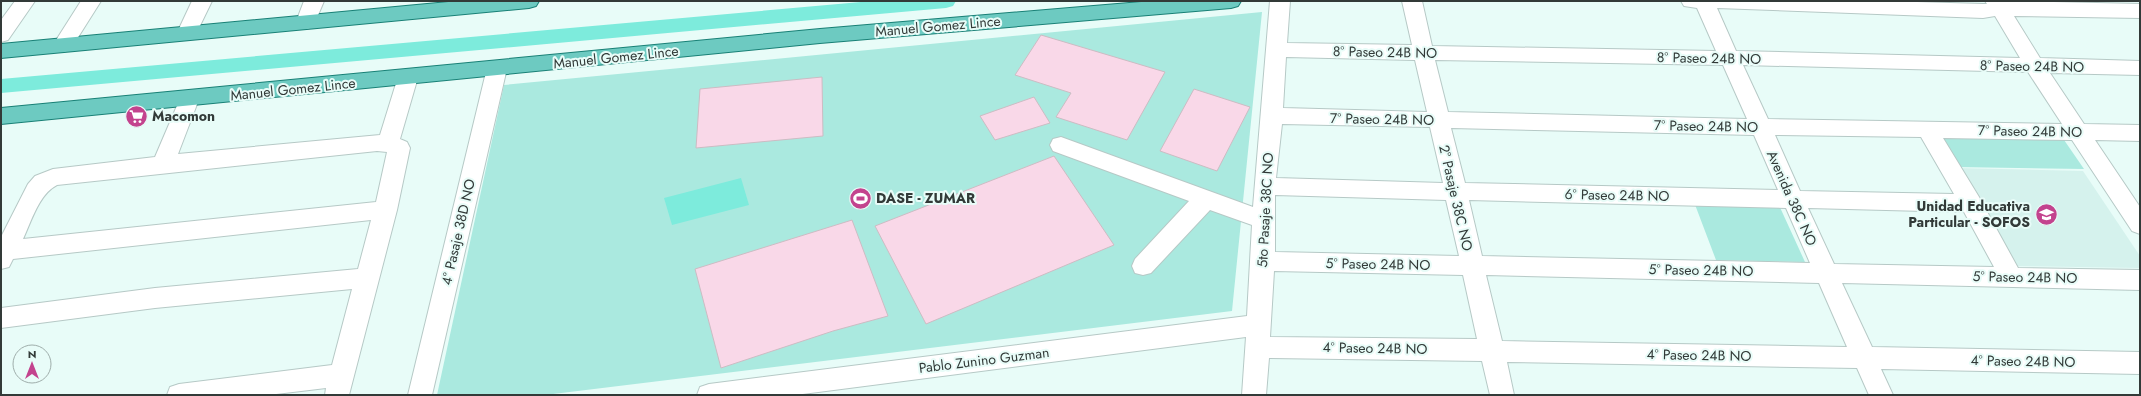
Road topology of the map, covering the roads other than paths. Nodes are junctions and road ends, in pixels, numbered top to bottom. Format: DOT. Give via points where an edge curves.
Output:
graph roads {
  1 [pos="25,1"];
  2 [pos="91,1"];
  3 [pos="202,1"];
  4 [pos="314,1"];
  5 [pos="529,1"];
  6 [pos="1231,1"];
  7 [pos="1280,1"];
  8 [pos="1412,1"];
  9 [pos="1691,1"];
  10 [pos="1704,1"];
  11 [pos="1998,5"];
  12 [pos="426,6"];
  13 [pos="2140,11"];
  14 [pos="306,22"];
  15 [pos="187,33"];
  16 [pos="1,35"];
  17 [pos="63,45"];
  18 [pos="1277,50"];
  19 [pos="1,51"];
  20 [pos="1423,53"];
  21 [pos="1729,58"];
  22 [pos="2034,65"];
  23 [pos="496,68"];
  24 [pos="2140,68"];
  25 [pos="408,77"];
  26 [pos="189,99"];
  27 [pos="1,116"];
  28 [pos="1272,116"];
  29 [pos="1438,120"];
  30 [pos="1761,127"];
  31 [pos="1927,130"];
  32 [pos="2079,132"];
  33 [pos="2140,133"];
  34 [pos="388,143"];
  35 [pos="1061,145"];
  36 [pos="163,164"];
  37 [pos="1264,186"];
  38 [pos="1455,192"];
  39 [pos="1793,199"];
  40 [pos="1212,201"];
  41 [pos="1971,202"];
  42 [pos="2133,204"];
  43 [pos="386,210"];
  44 [pos="1262,219"];
  45 [pos="2140,225"];
  46 [pos="4,255"];
  47 [pos="1263,261"];
  48 [pos="1472,265"];
  49 [pos="1143,266"];
  50 [pos="1826,273"];
  51 [pos="2011,277"];
  52 [pos="366,278"];
  53 [pos="2140,280"];
  54 [pos="1,318"];
  55 [pos="1258,336"];
  56 [pos="1492,352"];
  57 [pos="1865,358"];
  58 [pos="2140,363"];
  59 [pos="339,385"];
  60 [pos="843,386"];
  61 [pos="179,395"];
  62 [pos="420,395"];
  63 [pos="709,395"];
  64 [pos="1254,395"];
  65 [pos="1502,395"];
  66 [pos="1881,395"];
  1 -- 16 [label="street"];
  2 -- 17 [label="street"];
  3 -- 15 [label="street"];
  4 -- 14 [label="street"];
  5 -- 12 [label="main road"];
  6 -- 23 [label="main road, Manuel Gomez Lince" via="820,36"];
  7 -- 18 [label="street, 5to Pasaje 38C NO"];
  8 -- 20 [label="street, 2° Pasaje 38C NO"];
  9 -- 10 [label="street"];
  10 -- 11 [label="street" via="1975,10"];
  10 -- 21 [label="street, Avenida 38C NO"];
  11 -- 13 [label="street"];
  11 -- 22 [label="street"];
  12 -- 14 [label="main road"];
  14 -- 15 [label="main road"];
  15 -- 17 [label="main road"];
  17 -- 19 [label="main road"];
  18 -- 20 [label="street, 8° Paseo 24B NO"];
  18 -- 28 [label="street, 5to Pasaje 38C NO"];
  20 -- 21 [label="street, 8° Paseo 24B NO"];
  20 -- 29 [label="street, 2° Pasaje 38C NO"];
  21 -- 22 [label="street, 8° Paseo 24B NO"];
  21 -- 30 [label="street, Avenida 38C NO"];
  22 -- 24 [label="street, 8° Paseo 24B NO"];
  22 -- 32 [label="street"];
  23 -- 25 [label="main road, Manuel Gomez Lince"];
  23 -- 62 [label="street, 4° Pasaje 38D NO"];
  25 -- 26 [label="main road, Manuel Gomez Lince"];
  25 -- 34 [label="street"];
  26 -- 27 [label="main road, Manuel Gomez Lince"];
  26 -- 36 [label="street"];
  28 -- 29 [label="street, 7° Paseo 24B NO"];
  28 -- 37 [label="street, 5to Pasaje 38C NO"];
  29 -- 30 [label="street, 7° Paseo 24B NO"];
  29 -- 38 [label="street, 2° Pasaje 38C NO"];
  30 -- 31 [label="street, 7° Paseo 24B NO"];
  30 -- 39 [label="street, Avenida 38C NO"];
  31 -- 32 [label="street, 7° Paseo 24B NO"];
  31 -- 41 [label="street"];
  32 -- 33 [label="street, 7° Paseo 24B NO"];
  32 -- 42 [label="street"];
  34 -- 36 [label="street"];
  34 -- 43 [label="street" via="399,148"];
  35 -- 40 [label="street"];
  36 -- 46 [label="street" via="53,177 43,182 36,190"];
  37 -- 38 [label="street, 6° Paseo 24B NO"];
  37 -- 44 [label="street, 5to Pasaje 38C NO"];
  38 -- 39 [label="street, 6° Paseo 24B NO"];
  38 -- 48 [label="street, 2° Pasaje 38C NO"];
  39 -- 41 [label="street, 6° Paseo 24B NO"];
  39 -- 50 [label="street, Avenida 38C NO"];
  40 -- 44 [label="street"];
  40 -- 49 [label="street" via="1206,201 1198,206"];
  41 -- 51 [label="street"];
  42 -- 45 [label="street"];
  43 -- 46 [label="street"];
  43 -- 52 [label="street"];
  44 -- 47 [label="street, 5to Pasaje 38C NO"];
  47 -- 48 [label="street, 5° Paseo 24B NO"];
  47 -- 55 [label="street, 5to Pasaje 38C NO"];
  48 -- 50 [label="street, 5° Paseo 24B NO"];
  48 -- 56 [label="street, 2° Pasaje 38C NO"];
  50 -- 51 [label="street, 5° Paseo 24B NO"];
  50 -- 57 [label="street, Avenida 38C NO"];
  51 -- 53 [label="street, 5° Paseo 24B NO"];
  52 -- 54 [label="street" via="155,298"];
  52 -- 59 [label="street"];
  55 -- 56 [label="street, 4° Paseo 24B NO"];
  55 -- 60 [label="street, Pablo Zunino Guzman"];
  55 -- 64 [label="street, 5to Pasaje 38C NO"];
  56 -- 57 [label="street, 4° Paseo 24B NO"];
  56 -- 65 [label="street, 2° Pasaje 38C NO"];
  57 -- 58 [label="street, 4° Paseo 24B NO"];
  57 -- 66 [label="street, Avenida 38C NO"];
  59 -- 61 [label="street"];
  60 -- 63 [label="street, Pablo Zunino Guzman"];
}
